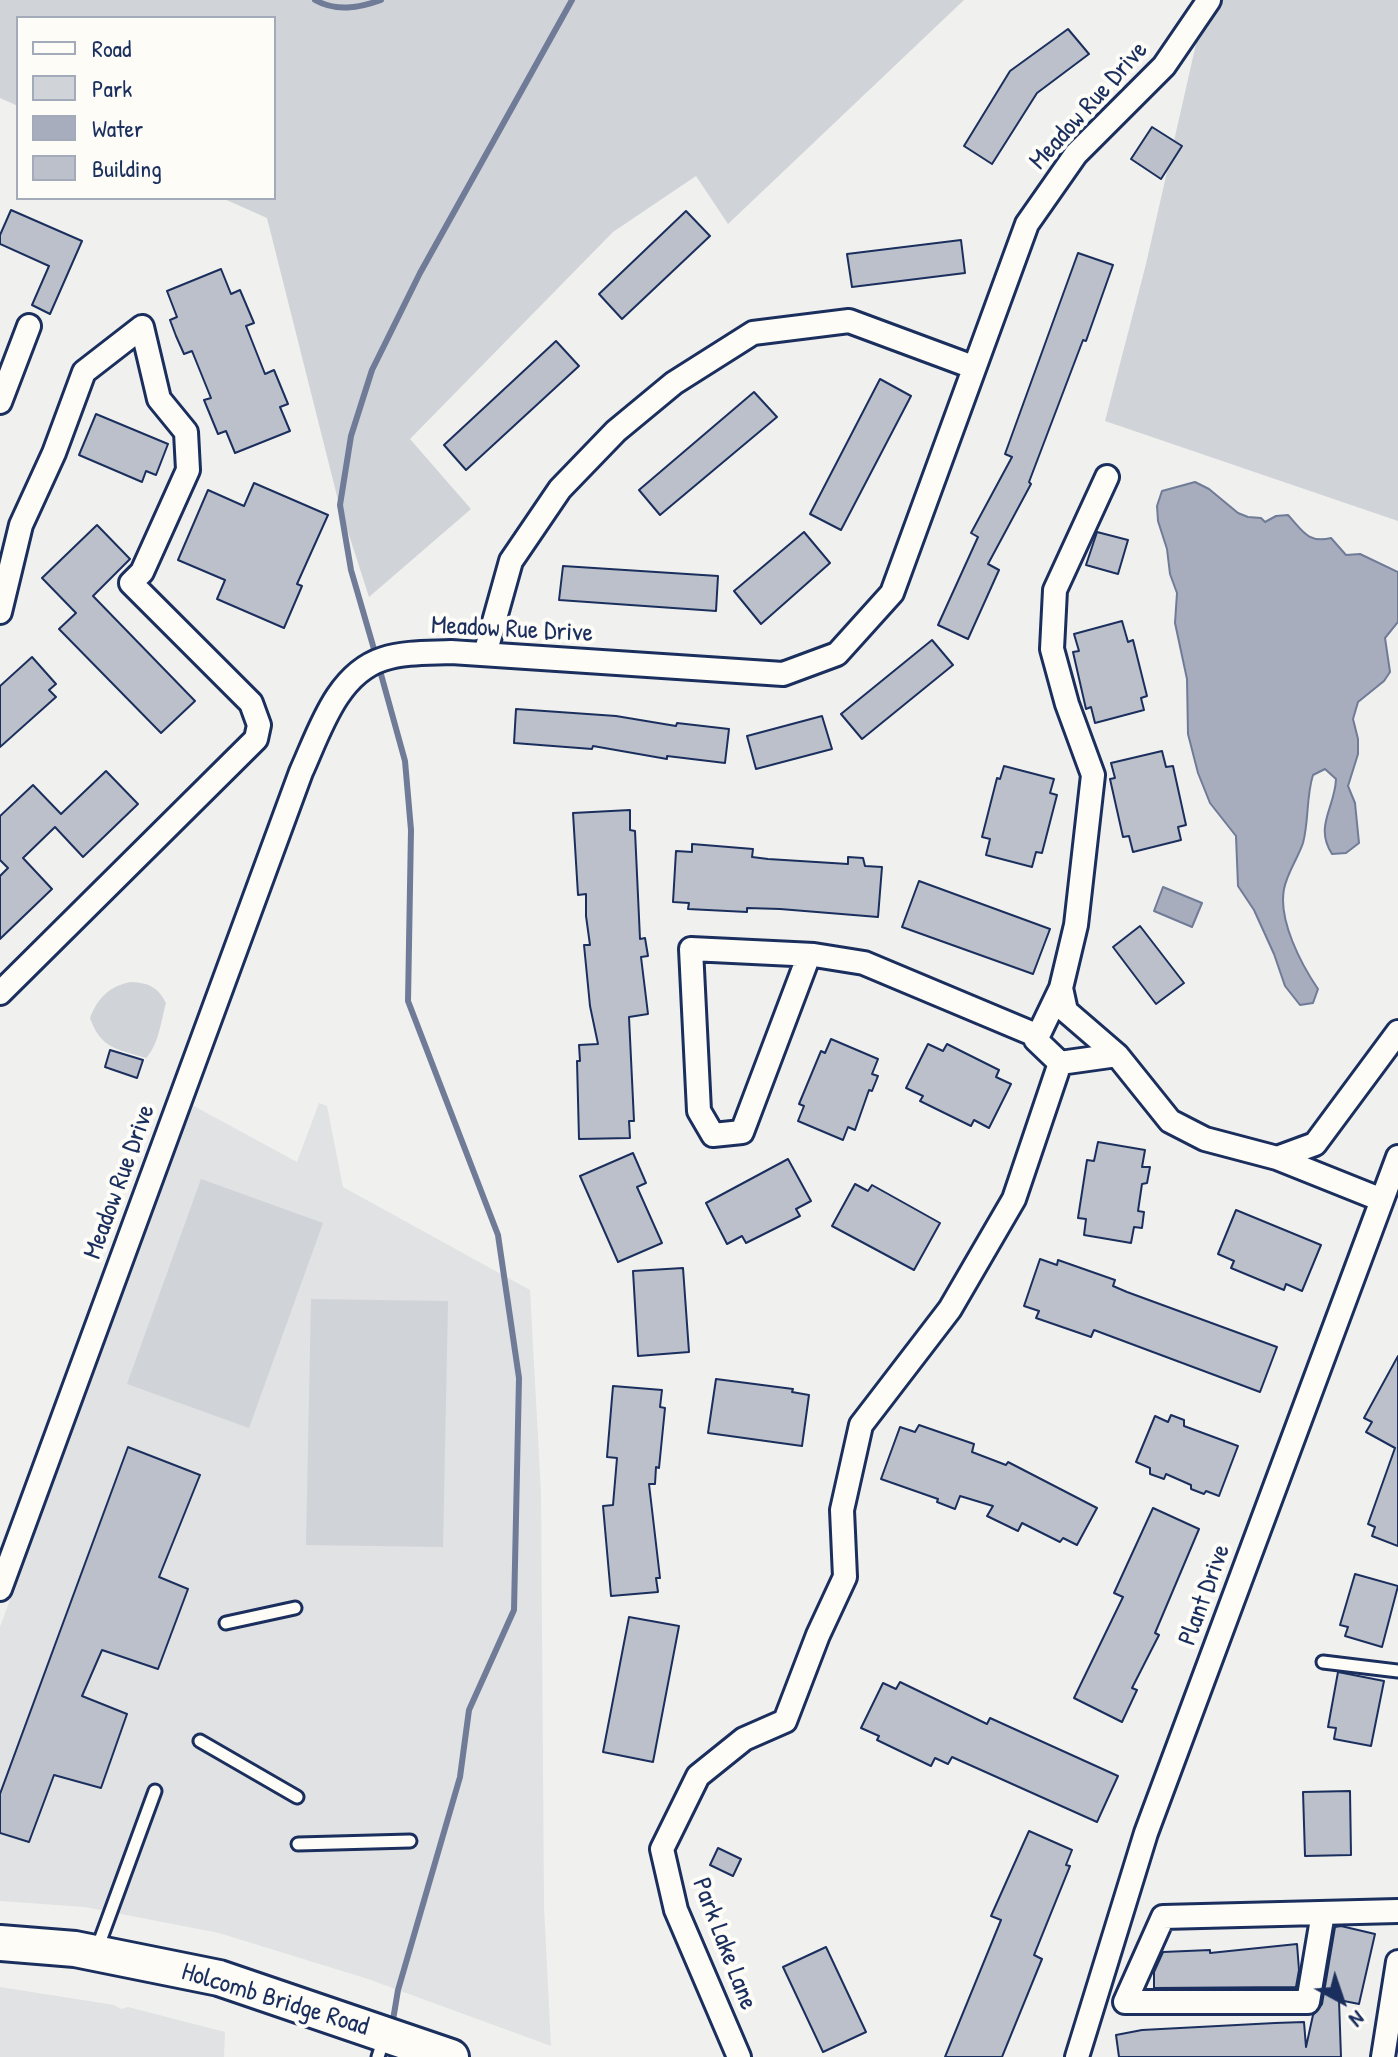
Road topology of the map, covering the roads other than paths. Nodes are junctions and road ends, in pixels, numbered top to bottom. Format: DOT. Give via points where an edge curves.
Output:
graph roads {
  1 [pos="1209,0"];
  2 [pos="29,326"];
  3 [pos="973,367"];
  4 [pos="0,402"];
  5 [pos="1107,477"];
  6 [pos="0,612"];
  7 [pos="485,654"];
  8 [pos="809,955"];
  9 [pos="1061,988"];
  10 [pos="0,993"];
  11 [pos="1398,1032"];
  12 [pos="1038,1036"];
  13 [pos="1117,1055"];
  14 [pos="1060,1063"];
  15 [pos="1398,1157"];
  16 [pos="1277,1158"];
  17 [pos="1382,1200"];
  18 [pos="0,1589"];
  19 [pos="295,1608"];
  20 [pos="226,1623"];
  21 [pos="1323,1662"];
  22 [pos="1398,1671"];
  23 [pos="200,1741"];
  24 [pos="155,1791"];
  25 [pos="297,1797"];
  26 [pos="410,1841"];
  27 [pos="298,1844"];
  28 [pos="1398,1911"];
  29 [pos="1323,1913"];
  30 [pos="0,1943"];
  31 [pos="96,1953"];
  32 [pos="1398,1962"];
  33 [pos="382,2046"];
  34 [pos="451,2057"];
  35 [pos="739,2057"];
  36 [pos="1077,2057"];
  37 [pos="1383,2057"];
  1 -- 3 [label="street, Meadow Rue Drive" via="1164,66 1076,154 1027,224"];
  2 -- 4 [label="street"];
  3 -- 7 [label="street" via="849,321 753,333 674,383 616,431 560,489 511,561"];
  3 -- 7 [label="street, Meadow Rue Drive" via="892,593 837,654 783,674"];
  5 -- 9 [label="street" via="1055,590 1052,649 1093,775 1076,925"];
  6 -- 10 [label="street" via="21,525 84,372 142,327 159,399 186,432 188,470 142,572 131,583 251,703 259,725 256,739"];
  7 -- 18 [label="street, Meadow Rue Drive" via="383,659 334,697 301,772"];
  8 -- 8 [label="street" via="691,949 699,1111 713,1135 742,1132"];
  8 -- 12 [label="street" via="864,963"];
  9 -- 12 [label="street"];
  9 -- 13 [label="street" via="1066,1011"];
  11 -- 16 [label="street" via="1315,1144"];
  12 -- 14 [label="street" via="1036,1040"];
  13 -- 14 [label="street"];
  13 -- 16 [label="street" via="1170,1121 1205,1139"];
  14 -- 35 [label="street, Park Lake Lane" via="1014,1199 950,1309 861,1425 842,1510 845,1577 785,1721 744,1739 698,1776 662,1849 676,1910"];
  15 -- 17 [label="street, Plant Drive"];
  16 -- 17 [label="street"];
  17 -- 36 [label="street, Plant Drive" via="1146,1833"];
  19 -- 20 [label="lane"];
  21 -- 22 [label="lane"];
  23 -- 25 [label="lane"];
  24 -- 31 [label="lane"];
  26 -- 27 [label="lane"];
  28 -- 29 [label="street"];
  29 -- 29 [label="street" via="1163,1917 1125,2002 1308,2002"];
  30 -- 31 [label="main road, Holcomb Bridge Road"];
  31 -- 33 [label="main road, Holcomb Bridge Road" via="219,1978"];
  32 -- 37 [label="street"];
  33 -- 34 [label="main road, Holcomb Bridge Road"];
}
